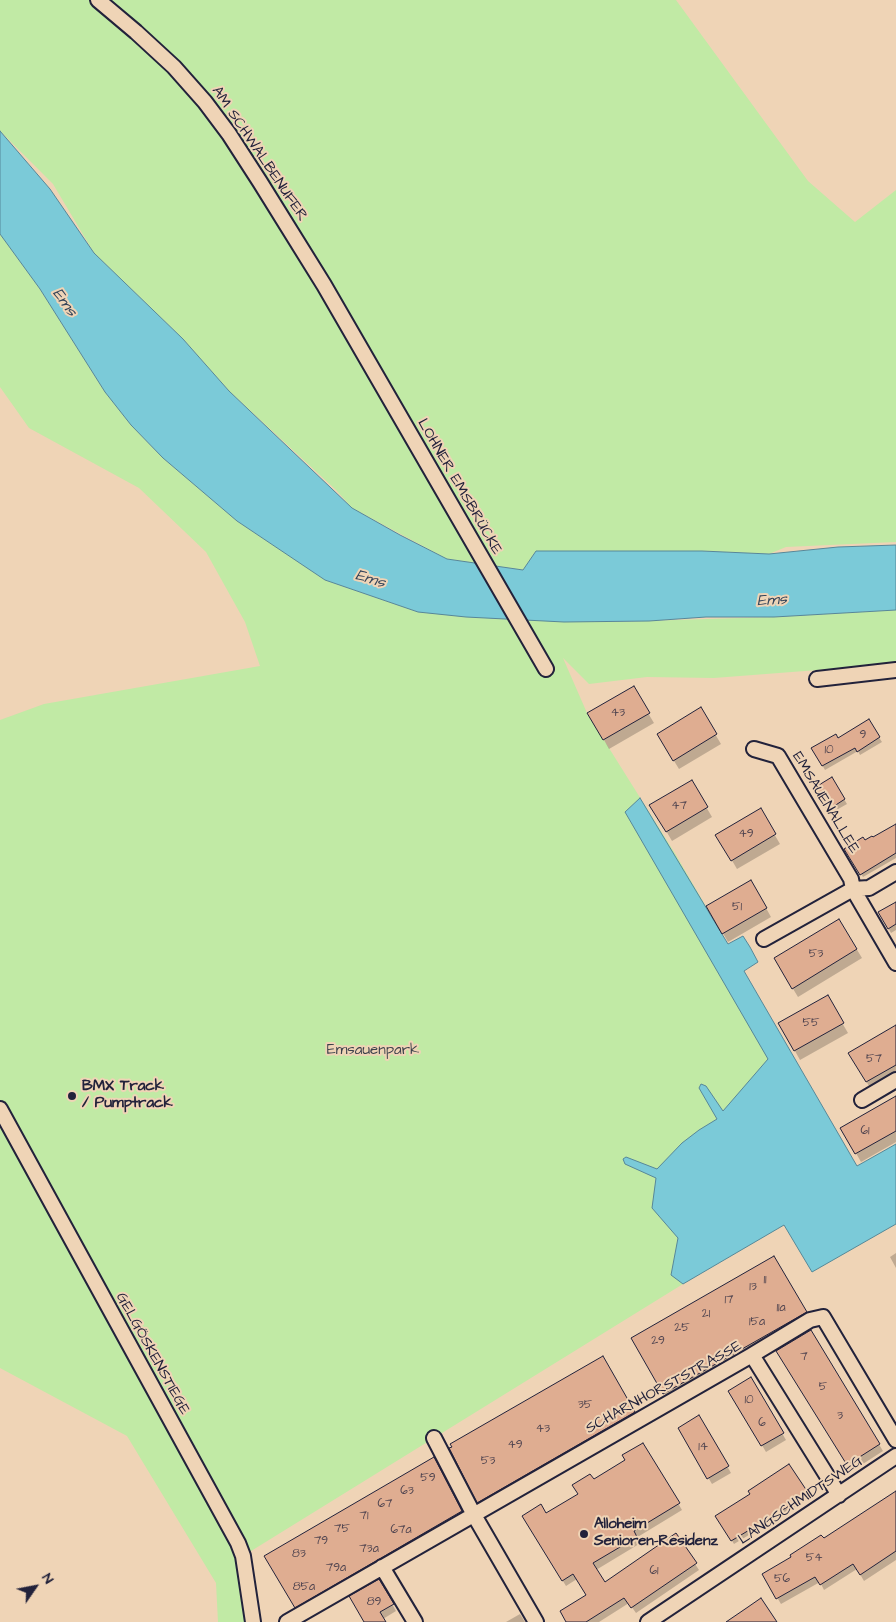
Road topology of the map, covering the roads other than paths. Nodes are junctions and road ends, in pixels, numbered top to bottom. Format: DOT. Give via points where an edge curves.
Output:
graph roads {
  1 [pos="98,0"];
  2 [pos="362,352"];
  3 [pos="546,669"];
  4 [pos="896,670"];
  5 [pos="817,679"];
  6 [pos="754,749"];
  7 [pos="896,872"];
  8 [pos="853,889"];
  9 [pos="764,939"];
  10 [pos="896,963"];
  11 [pos="896,1080"];
  12 [pos="862,1100"];
  13 [pos="0,1109"];
  14 [pos="752,1355"];
  15 [pos="434,1438"];
  16 [pos="896,1440"];
  17 [pos="896,1456"];
  18 [pos="840,1494"];
  19 [pos="474,1515"];
  20 [pos="382,1567"];
  21 [pos="253,1622"];
  22 [pos="287,1622"];
  23 [pos="415,1622"];
  24 [pos="536,1622"];
  25 [pos="648,1622"];
  1 -- 2 [label="street, AM SCHWALBENUFER" via="174,67 205,102 297,240"];
  2 -- 3 [label="street, LOHNER EMSBRÜCKE"];
  4 -- 5 [label="street"];
  6 -- 8 [label="street, EMSAUENALLEE" via="778,756 851,878"];
  7 -- 8 [label="street" via="869,888"];
  8 -- 9 [label="street"];
  8 -- 10 [label="street, EMSAUENALLEE"];
  11 -- 12 [label="street"];
  13 -- 21 [label="street, GELGÖSKENSTIEGE" via="238,1542"];
  14 -- 16 [label="street" via="810,1320 823,1317"];
  14 -- 18 [label="street, SCHARNHORSTSTRASSE"];
  14 -- 19 [label="street, SCHARNHORSTSTRASSE"];
  15 -- 19 [label="street"];
  17 -- 18 [label="street, LANGSCHMIDTSWEG"];
  18 -- 25 [label="street, LANGSCHMIDTSWEG"];
  19 -- 20 [label="street, SCHARNHORSTSTRASSE"];
  19 -- 24 [label="street"];
  20 -- 22 [label="street, SCHARNHORSTSTRASSE"];
  20 -- 23 [label="street"];
}
